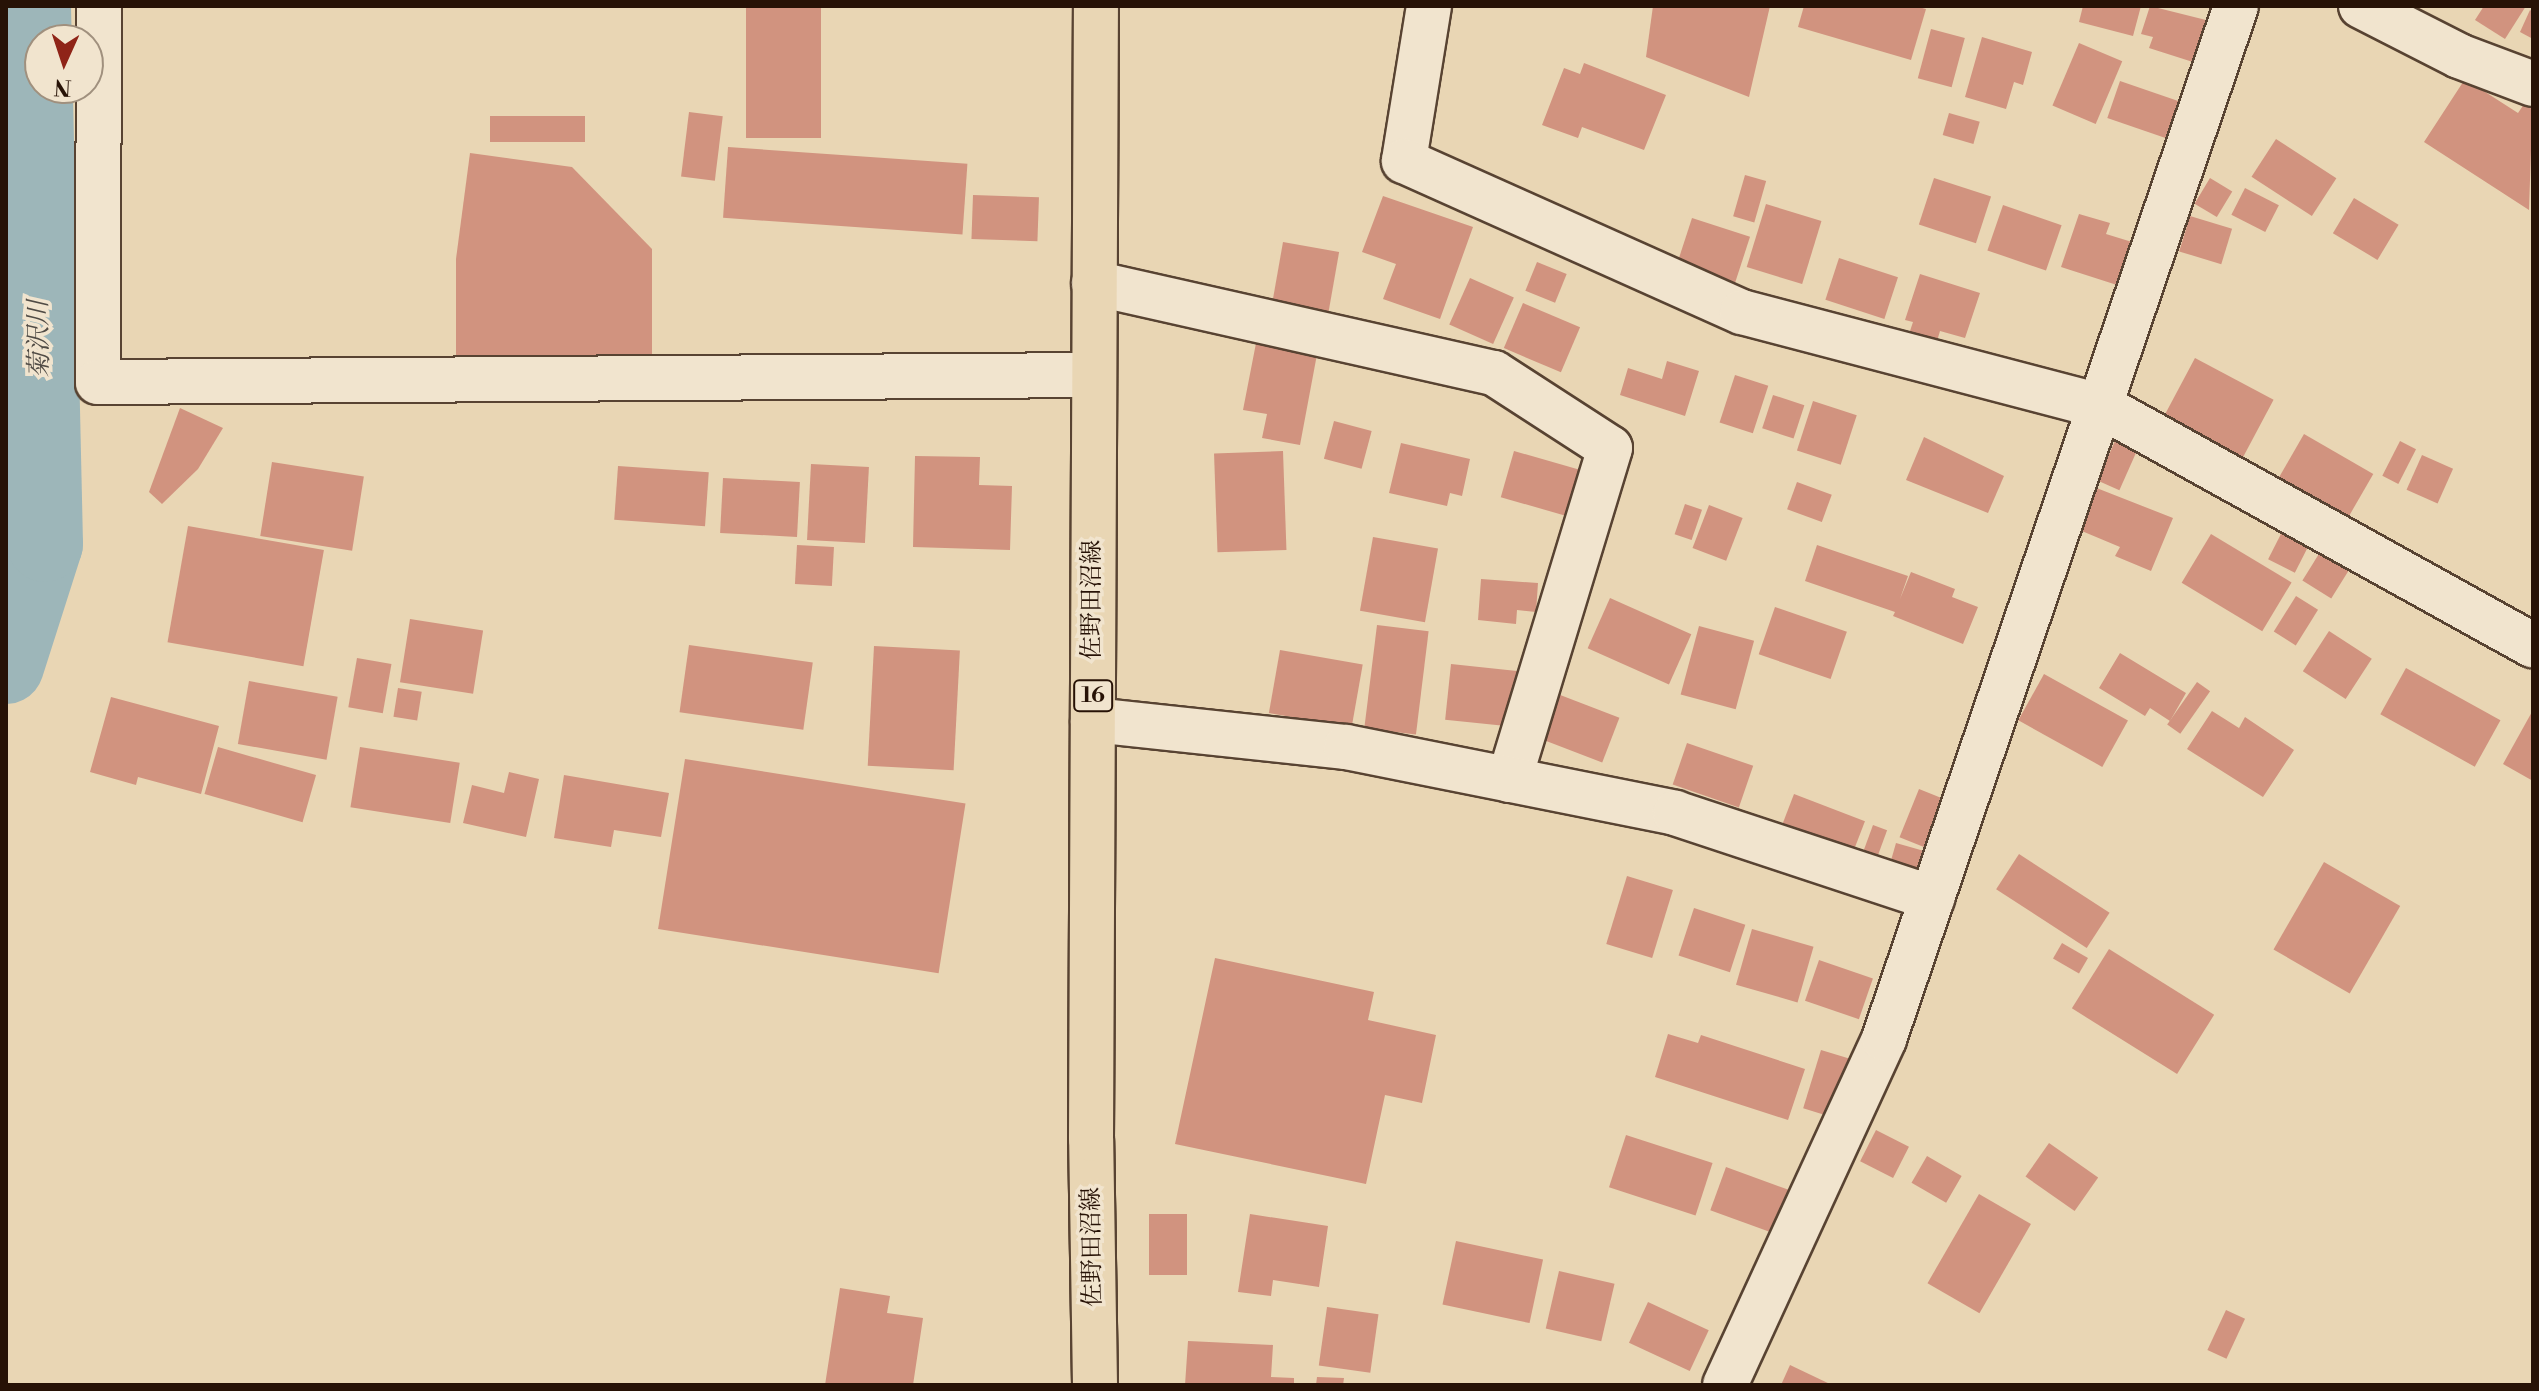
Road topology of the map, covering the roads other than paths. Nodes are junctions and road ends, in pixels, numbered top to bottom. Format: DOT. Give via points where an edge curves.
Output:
graph roads {
  1 [pos="99,6"];
  2 [pos="1096,6"];
  3 [pos="1429,6"];
  4 [pos="2236,6"];
  5 [pos="2361,6"];
  6 [pos="2533,84"];
  7 [pos="1094,283"];
  8 [pos="1094,375"];
  9 [pos="2101,406"];
  10 [pos="2533,645"];
  11 [pos="1093,720"];
  12 [pos="1509,780"];
  13 [pos="1932,898"];
  14 [pos="1095,1385"];
  15 [pos="1725,1385"];
  1 -- 8 [label="street" via="98,382"];
  2 -- 7 [label="main road, 佐野田沼線 / 16"];
  3 -- 9 [label="street" via="1404,161 1742,312"];
  4 -- 9 [label="street"];
  5 -- 6 [label="street" via="2459,56"];
  7 -- 8 [label="main road, 佐野田沼線 / 16"];
  7 -- 12 [label="street" via="1494,373 1610,448"];
  8 -- 11 [label="main road, 佐野田沼線 / 16"];
  9 -- 10 [label="street"];
  9 -- 13 [label="street"];
  11 -- 12 [label="street" via="1346,747"];
  11 -- 14 [label="main road, 佐野田沼線 / 16"];
  12 -- 13 [label="street" via="1675,813"];
  13 -- 15 [label="street" via="1884,1039"];
}
